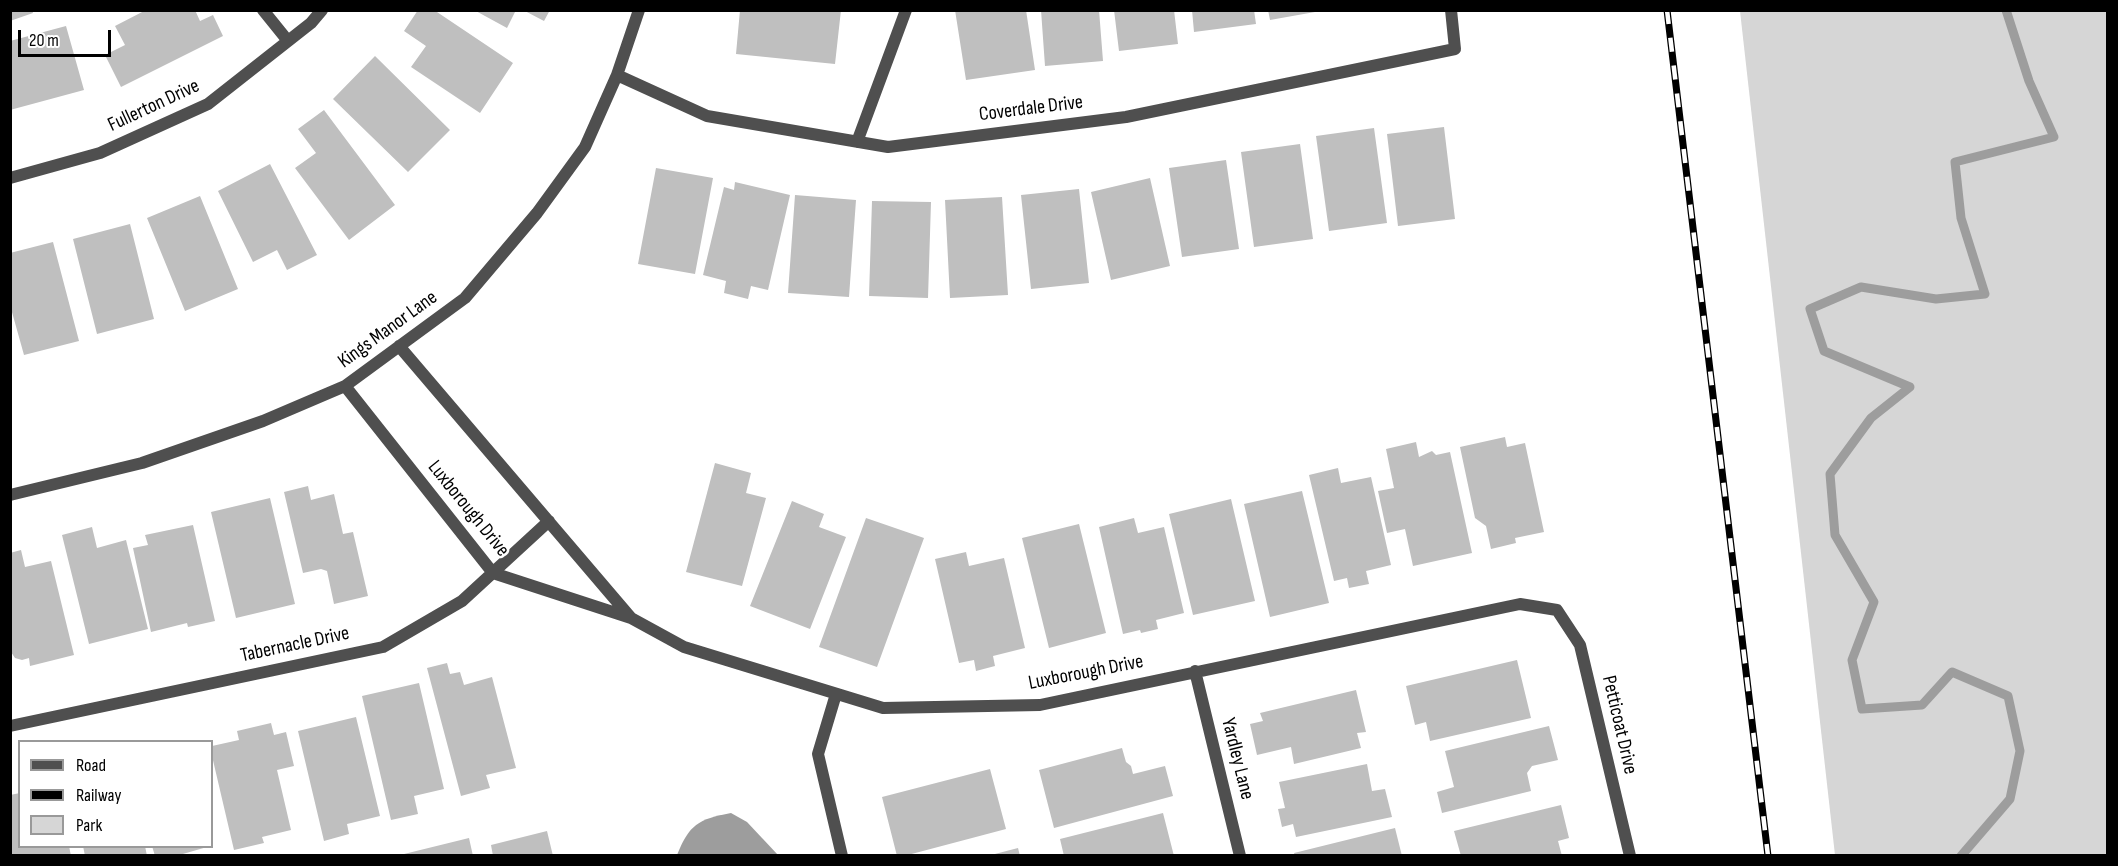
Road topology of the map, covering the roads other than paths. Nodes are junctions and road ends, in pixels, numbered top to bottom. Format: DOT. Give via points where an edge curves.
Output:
graph roads {
  1 [pos="263,10"];
  2 [pos="322,10"];
  3 [pos="639,10"];
  4 [pos="906,10"];
  5 [pos="1451,10"];
  6 [pos="288,41"];
  7 [pos="616,75"];
  8 [pos="858,142"];
  9 [pos="10,178"];
  10 [pos="399,346"];
  11 [pos="345,386"];
  12 [pos="10,495"];
  13 [pos="549,521"];
  14 [pos="493,573"];
  15 [pos="1557,610"];
  16 [pos="631,618"];
  17 [pos="1195,671"];
  18 [pos="836,694"];
  19 [pos="10,726"];
  20 [pos="842,855"];
  21 [pos="1240,855"];
  22 [pos="1630,855"];
  1 -- 6 [label="street"];
  2 -- 6 [label="street, Fullerton Drive"];
  3 -- 7 [label="street, Kings Manor Lane"];
  4 -- 8 [label="street"];
  5 -- 8 [label="street, Coverdale Drive" via="1455,49 1126,117 888,147"];
  6 -- 9 [label="street, Fullerton Drive" via="208,104 100,153"];
  7 -- 8 [label="street, Coverdale Drive" via="707,116"];
  7 -- 10 [label="street, Kings Manor Lane" via="585,147 537,213 465,298"];
  10 -- 11 [label="street, Kings Manor Lane"];
  10 -- 13 [label="street, Luxborough Drive"];
  11 -- 12 [label="street, Kings Manor Lane" via="262,422 142,463"];
  11 -- 14 [label="street, Luxborough Drive"];
  13 -- 14 [label="street, Tabernacle Drive"];
  13 -- 16 [label="street, Luxborough Drive"];
  14 -- 16 [label="street, Luxborough Drive"];
  14 -- 19 [label="street, Tabernacle Drive" via="462,601 382,647"];
  15 -- 17 [label="street, Luxborough Drive" via="1520,604"];
  15 -- 22 [label="street, Petticoat Drive" via="1580,645"];
  16 -- 18 [label="street, Luxborough Drive" via="684,647"];
  17 -- 18 [label="street, Luxborough Drive" via="1040,705 883,708"];
  17 -- 21 [label="street, Yardley Lane"];
  18 -- 20 [label="street" via="818,754"];
}
